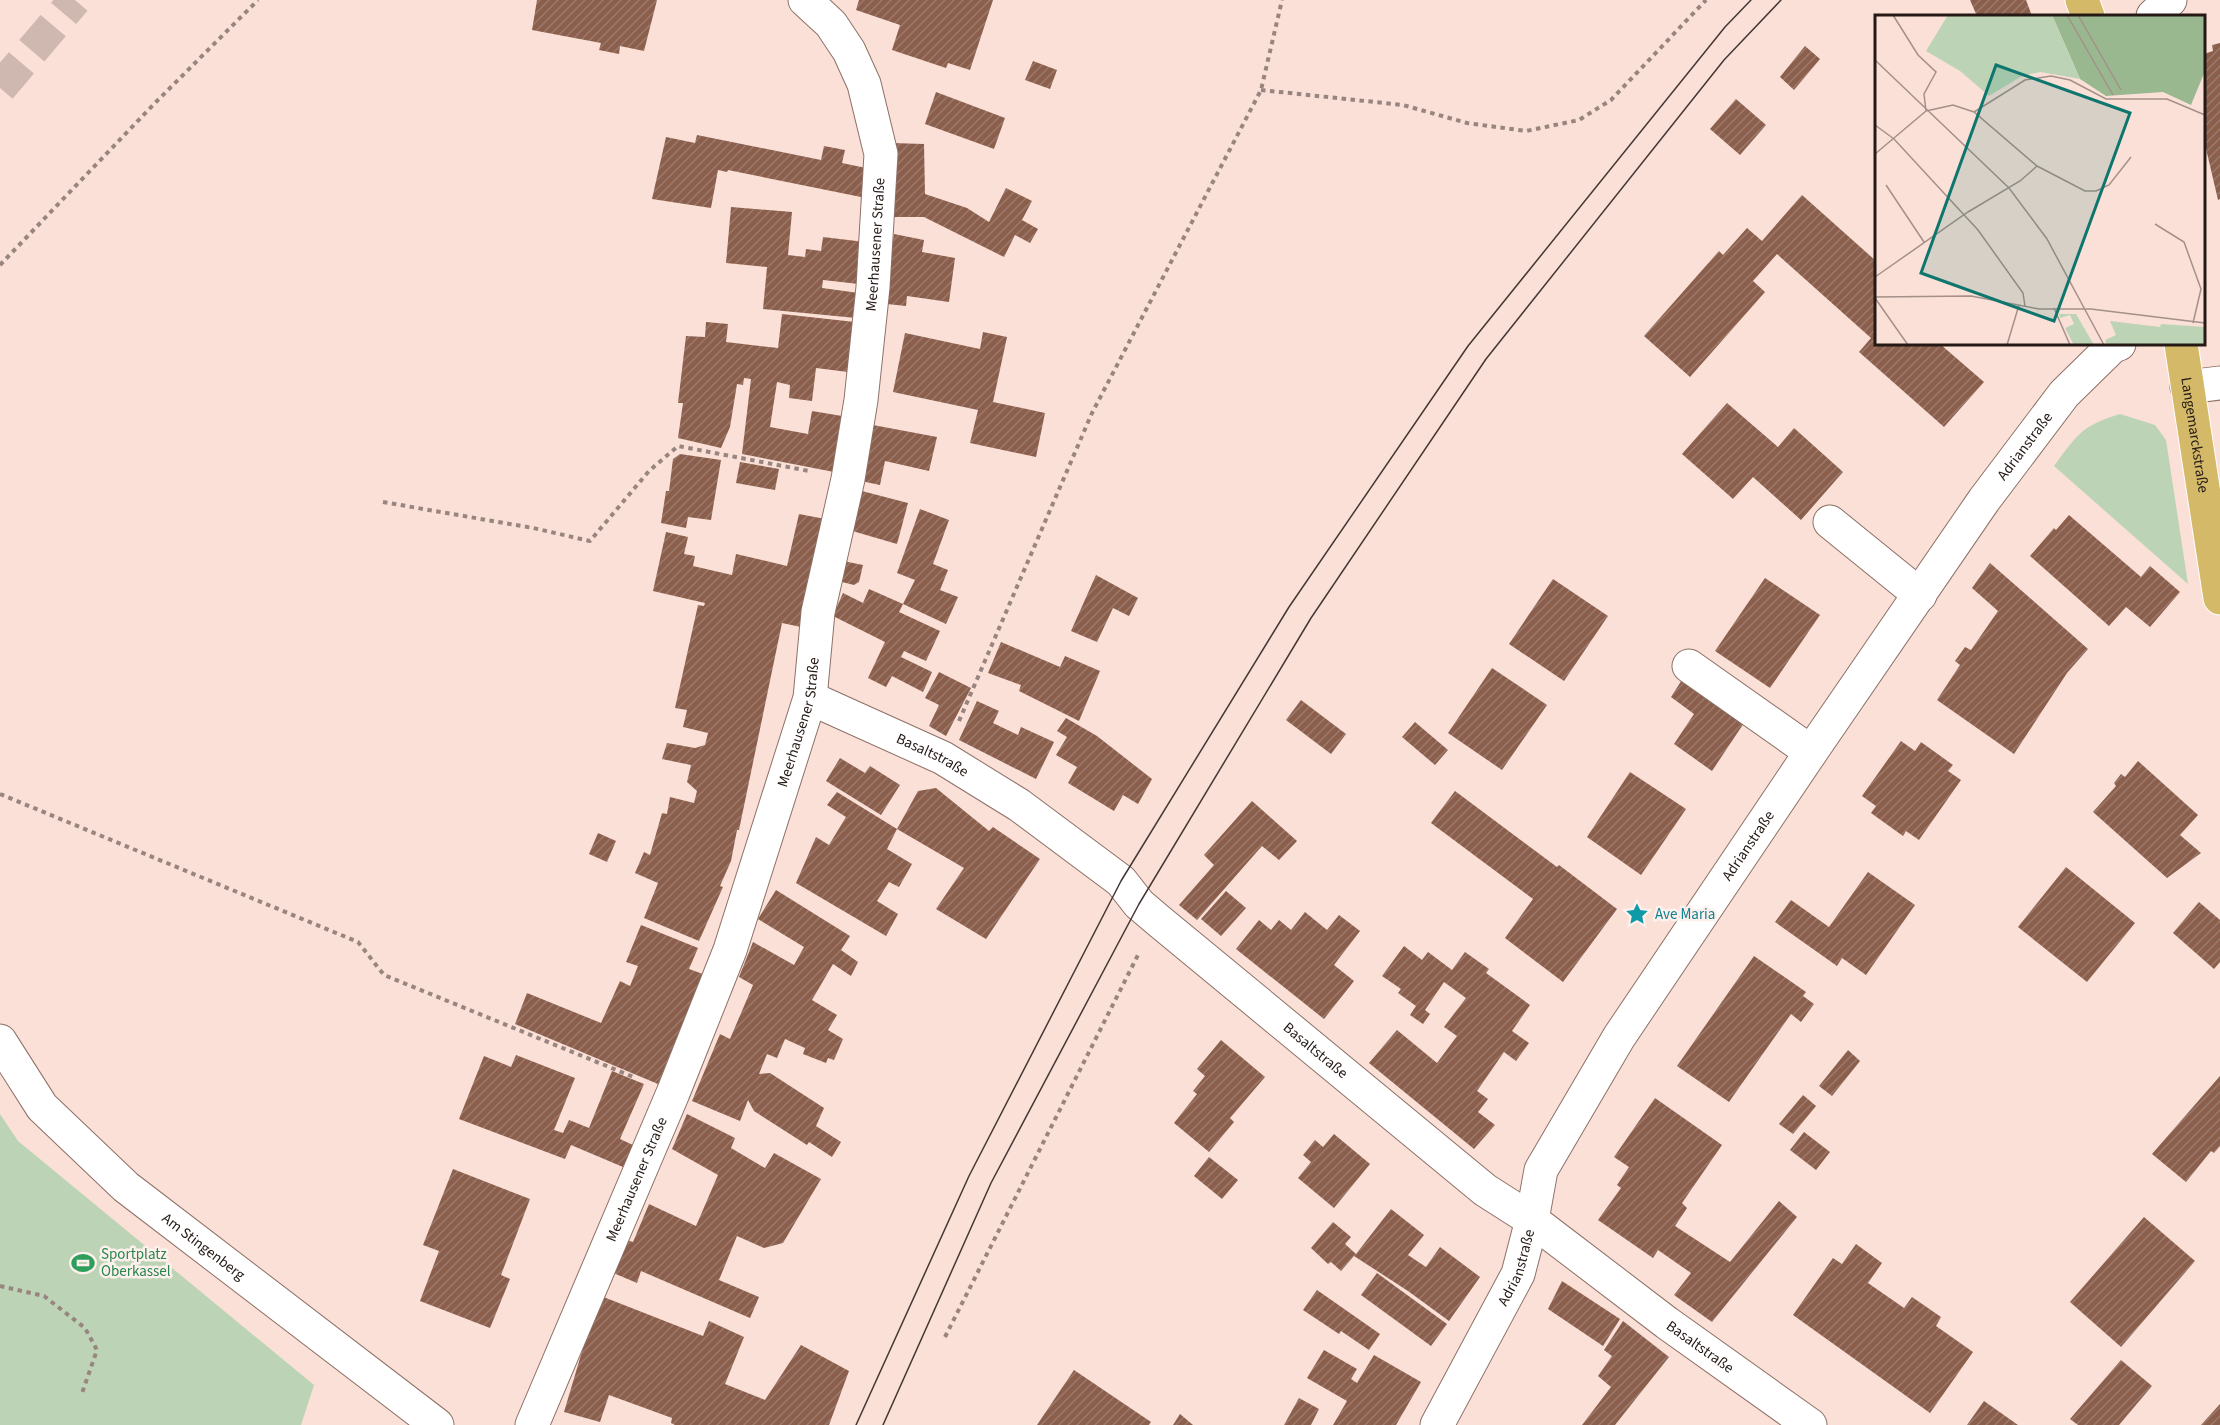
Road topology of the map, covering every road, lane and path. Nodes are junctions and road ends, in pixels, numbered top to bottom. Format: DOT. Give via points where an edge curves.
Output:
graph roads {
  1 [pos="258,0"];
  2 [pos="806,0"];
  3 [pos="1282,0"];
  4 [pos="1706,0"];
  5 [pos="2082,0"];
  6 [pos="2170,0"];
  7 [pos="2088,15"];
  8 [pos="2153,15"];
  9 [pos="1261,90"];
  10 [pos="0,265"];
  11 [pos="2116,345"];
  12 [pos="2181,345"];
  13 [pos="2220,382"];
  14 [pos="2187,387"];
  15 [pos="848,479"];
  16 [pos="383,502"];
  17 [pos="1830,522"];
  18 [pos="1920,595"];
  19 [pos="2220,597"];
  20 [pos="1689,666"];
  21 [pos="810,698"];
  22 [pos="1811,752"];
  23 [pos="943,758"];
  24 [pos="0,794"];
  25 [pos="1159,921"];
  26 [pos="0,1041"];
  27 [pos="673,1093"];
  28 [pos="1532,1220"];
  29 [pos="0,1286"];
  30 [pos="945,1338"];
  31 [pos="81,1396"];
  32 [pos="437,1425"];
  33 [pos="532,1425"];
  34 [pos="1437,1425"];
  35 [pos="1810,1425"];
  1 -- 10 [label="path"];
  2 -- 15 [label="street, Meerhausener Straße" via="831,24 849,51 864,84 881,154 873,287"];
  3 -- 9 [label="path"];
  4 -- 9 [label="path" via="1611,100 1579,120 1526,131 1467,123 1403,105"];
  5 -- 7 [label="main road"];
  6 -- 8 [label="street"];
  9 -- 23 [label="path" via="1092,413"];
  11 -- 18 [label="street, Adrianstraße" via="2064,394 1984,500"];
  12 -- 14 [label="main road, Langemarckstraße"];
  13 -- 14 [label="street"];
  14 -- 19 [label="main road, Langemarckstraße"];
  15 -- 16 [label="path" via="678,446 649,471 590,541"];
  15 -- 21 [label="street, Meerhausener Straße" via="818,612"];
  17 -- 18 [label="street"];
  18 -- 22 [label="street, Adrianstraße"];
  20 -- 22 [label="street"];
  21 -- 23 [label="street, Basaltstraße"];
  21 -- 27 [label="street, Meerhausener Straße" via="730,951"];
  22 -- 28 [label="street, Adrianstraße" via="1619,1037 1541,1170"];
  23 -- 25 [label="street, Basaltstraße" via="1018,805 1121,881"];
  24 -- 27 [label="path" via="358,942 384,975"];
  25 -- 28 [label="street, Basaltstraße" via="1485,1190"];
  25 -- 30 [label="path" via="1129,971"];
  26 -- 32 [label="street, Am Stingenberg" via="42,1107 126,1187"];
  27 -- 33 [label="street, Meerhausener Straße"];
  28 -- 34 [label="street, Adrianstraße" via="1518,1274"];
  28 -- 35 [label="street, Basaltstraße"];
  29 -- 31 [label="path" via="44,1296 86,1328 97,1350"];
}
